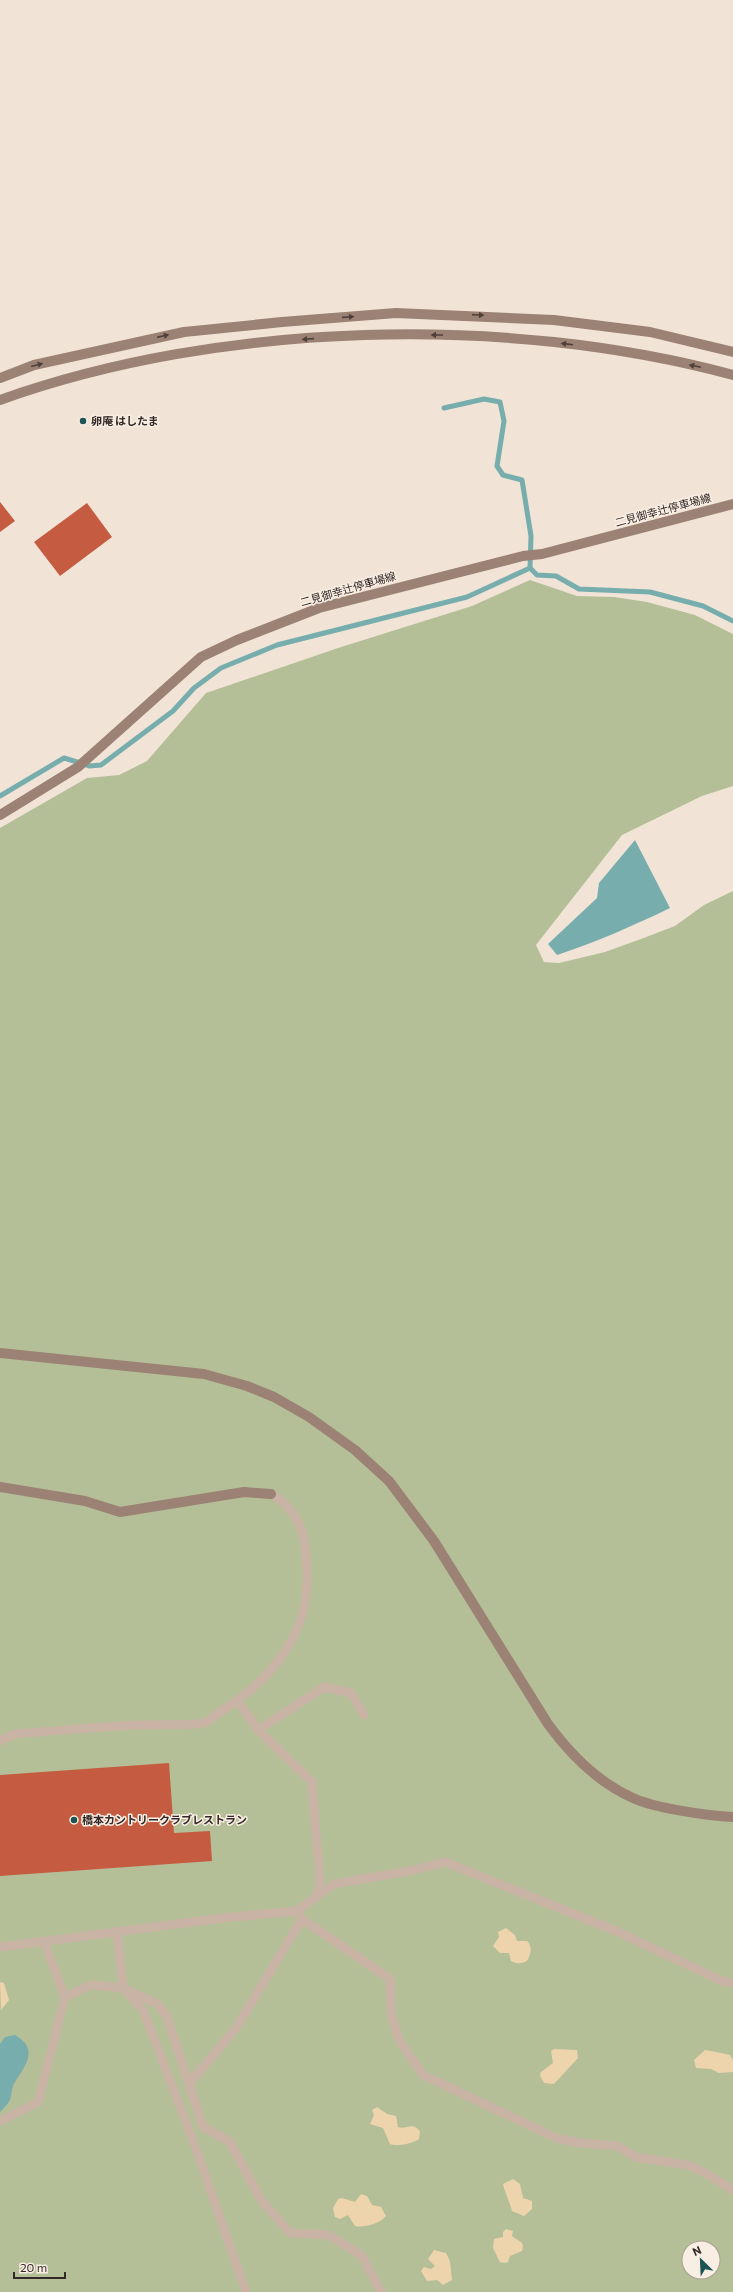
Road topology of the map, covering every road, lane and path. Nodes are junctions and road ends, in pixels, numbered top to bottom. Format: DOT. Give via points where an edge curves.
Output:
graph roads {
  1 [pos="733,352"];
  2 [pos="733,375"];
  3 [pos="0,378"];
  4 [pos="0,400"];
  5 [pos="733,504"];
  6 [pos="0,815"];
  7 [pos="0,1353"];
  8 [pos="0,1488"];
  9 [pos="271,1494"];
  10 [pos="237,1700"];
  11 [pos="364,1714"];
  12 [pos="258,1730"];
  13 [pos="0,1741"];
  14 [pos="733,1817"];
  15 [pos="318,1896"];
  16 [pos="297,1911"];
  17 [pos="302,1919"];
  18 [pos="117,1932"];
  19 [pos="44,1942"];
  20 [pos="0,1947"];
  21 [pos="733,1983"];
  22 [pos="123,1988"];
  23 [pos="65,1997"];
  24 [pos="190,2083"];
  25 [pos="0,2121"];
  26 [pos="733,2190"];
  27 [pos="246,2292"];
  28 [pos="381,2292"];
  3 -- 1 [label="street, one-way" via="34,365 184,332 396,313 554,320 650,332"];
  2 -- 4 [label="street, one-way" via="634,352 534,340 444,335 358,336 202,350 63,380"];
  5 -- 6 [label="street, 二見御幸辻停車場線" via="319,608 236,640 201,657 78,767"];
  7 -- 14 [label="street" via="204,1374 247,1386 274,1397 309,1417 355,1450 389,1481 434,1541 548,1724 562,1743 582,1762 605,1782 634,1799 682,1810"];
  8 -- 9 [label="street" via="85,1501 120,1512 244,1492"];
  9 -- 10 [label="lane" via="284,1502 297,1518 305,1540 308,1587 303,1611 281,1659 269,1673"];
  10 -- 12 [label="lane"];
  10 -- 13 [label="lane" via="203,1723 15,1734"];
  11 -- 12 [label="lane" via="351,1693 324,1687"];
  12 -- 15 [label="lane" via="312,1782 320,1882"];
  15 -- 16 [label="lane"];
  15 -- 21 [label="lane" via="334,1884 445,1862 616,1931 722,1981"];
  16 -- 17 [label="lane"];
  16 -- 18 [label="lane"];
  17 -- 24 [label="lane" via="236,2028"];
  17 -- 26 [label="lane" via="390,1978 391,2013 398,2040 423,2075 556,2138 618,2146 635,2157 688,2165"];
  18 -- 19 [label="lane"];
  18 -- 22 [label="lane"];
  19 -- 20 [label="lane"];
  19 -- 23 [label="lane"];
  22 -- 23 [label="lane" via="91,1985"];
  22 -- 24 [label="lane" via="159,2005 167,2017"];
  22 -- 27 [label="lane" via="143,2010 194,2143"];
  23 -- 25 [label="lane" via="38,2102"];
  24 -- 28 [label="lane" via="203,2127 229,2141 262,2201 290,2233 330,2235 362,2256"];
}
